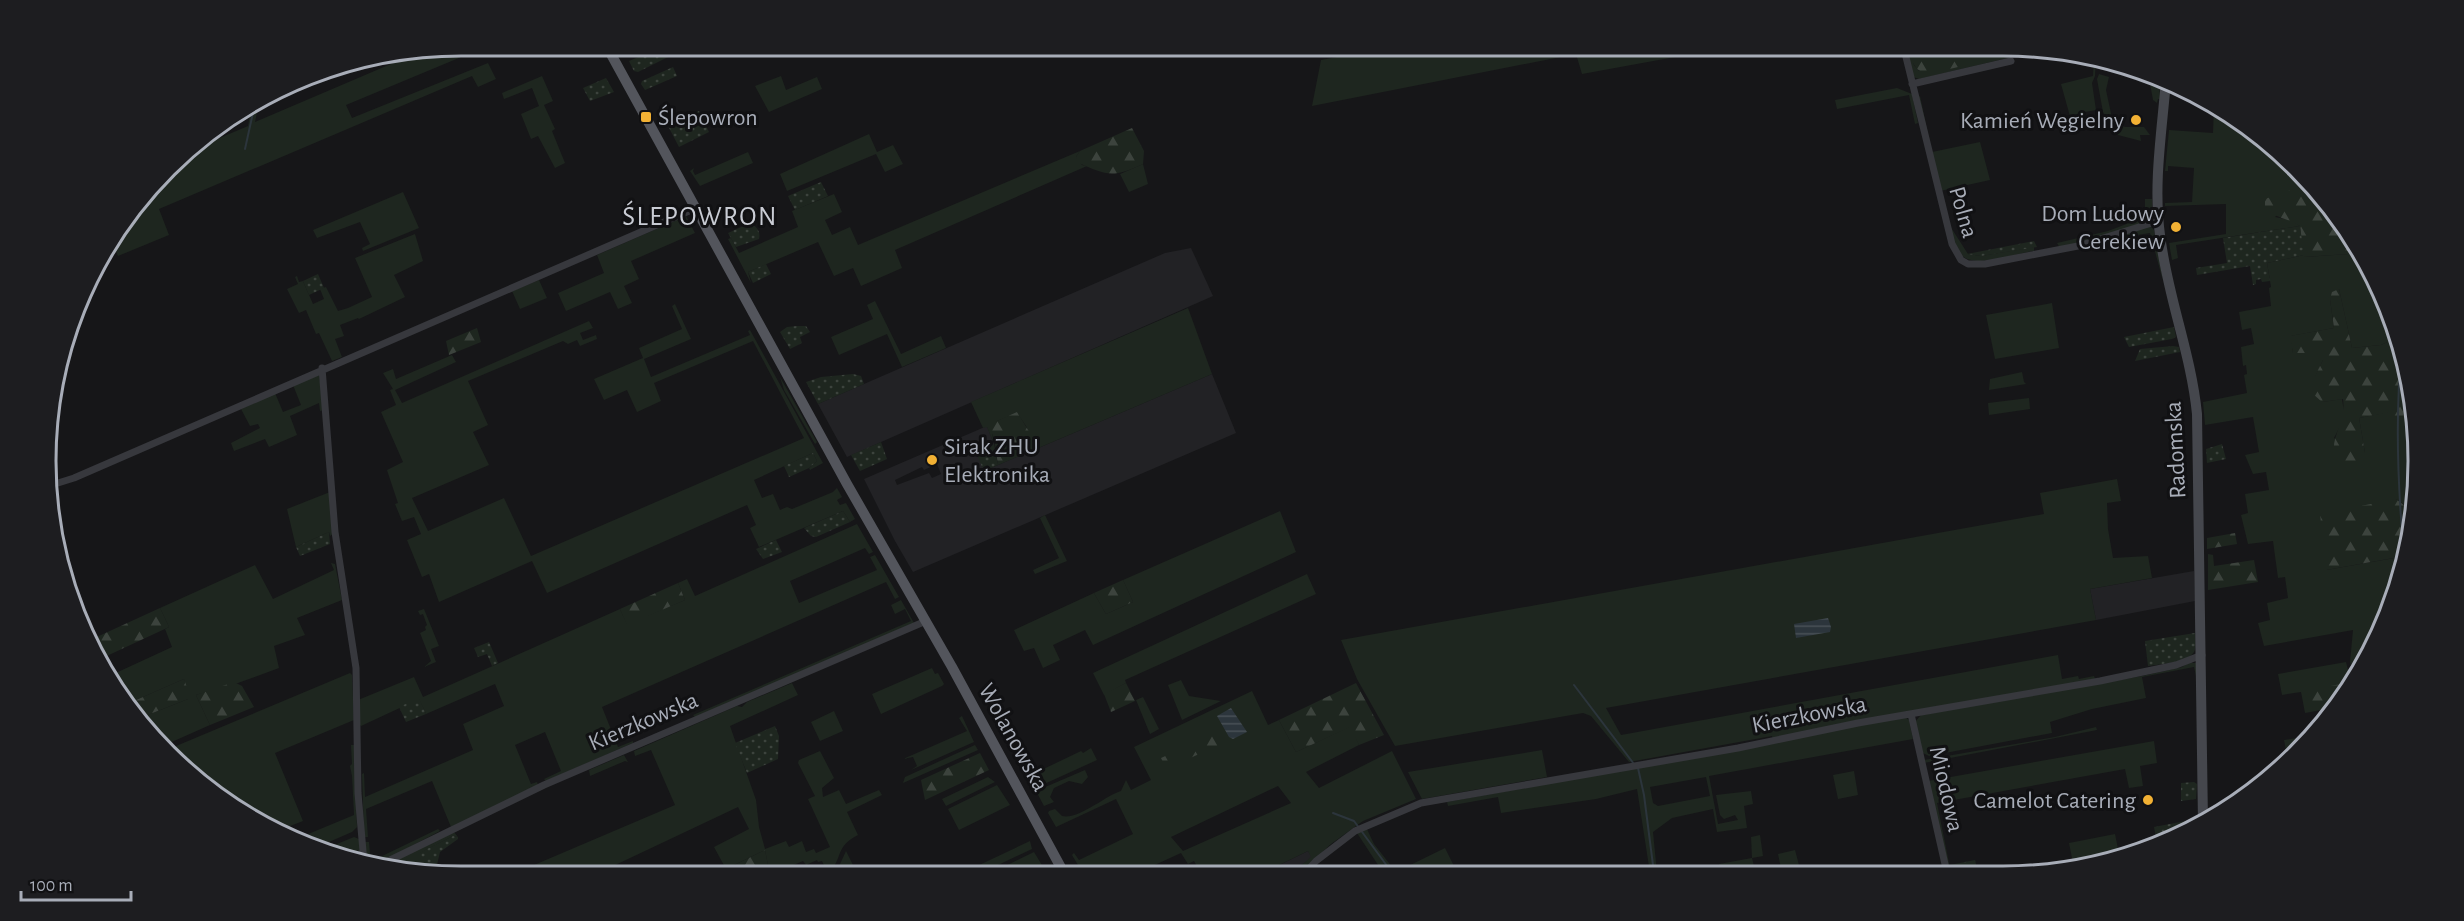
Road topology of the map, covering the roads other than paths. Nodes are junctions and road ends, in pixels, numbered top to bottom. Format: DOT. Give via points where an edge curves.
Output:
graph roads {
  1 [pos="612,56"];
  2 [pos="1906,56"];
  3 [pos="2012,61"];
  4 [pos="1912,84"];
  5 [pos="2165,89"];
  6 [pos="696,208"];
  7 [pos="2158,221"];
  8 [pos="322,369"];
  9 [pos="56,483"];
  10 [pos="926,621"];
  11 [pos="2202,655"];
  12 [pos="1911,714"];
  13 [pos="2203,813"];
  14 [pos="363,854"];
  15 [pos="391,860"];
  16 [pos="1060,866"];
  17 [pos="1312,866"];
  18 [pos="1945,866"];
  1 -- 6 [label="main road, Wolanowska"];
  2 -- 4 [label="street, Polna"];
  3 -- 4 [label="street"];
  4 -- 7 [label="street, Polna" via="1952,244 1968,264 2059,250"];
  5 -- 7 [label="street, Radomska"];
  6 -- 8 [label="street"];
  6 -- 10 [label="main road, Wolanowska"];
  7 -- 11 [label="street, Radomska" via="2196,406"];
  8 -- 9 [label="street"];
  8 -- 14 [label="street" via="336,540 356,668"];
  10 -- 15 [label="street, Kierzkowska" via="544,785"];
  10 -- 16 [label="main road, Wolanowska"];
  11 -- 12 [label="street, Kierzkowska" via="2152,671"];
  11 -- 13 [label="street, Radomska"];
  12 -- 17 [label="street, Kierzkowska" via="1421,803 1355,831"];
  12 -- 18 [label="street, Miodowa"];
}
